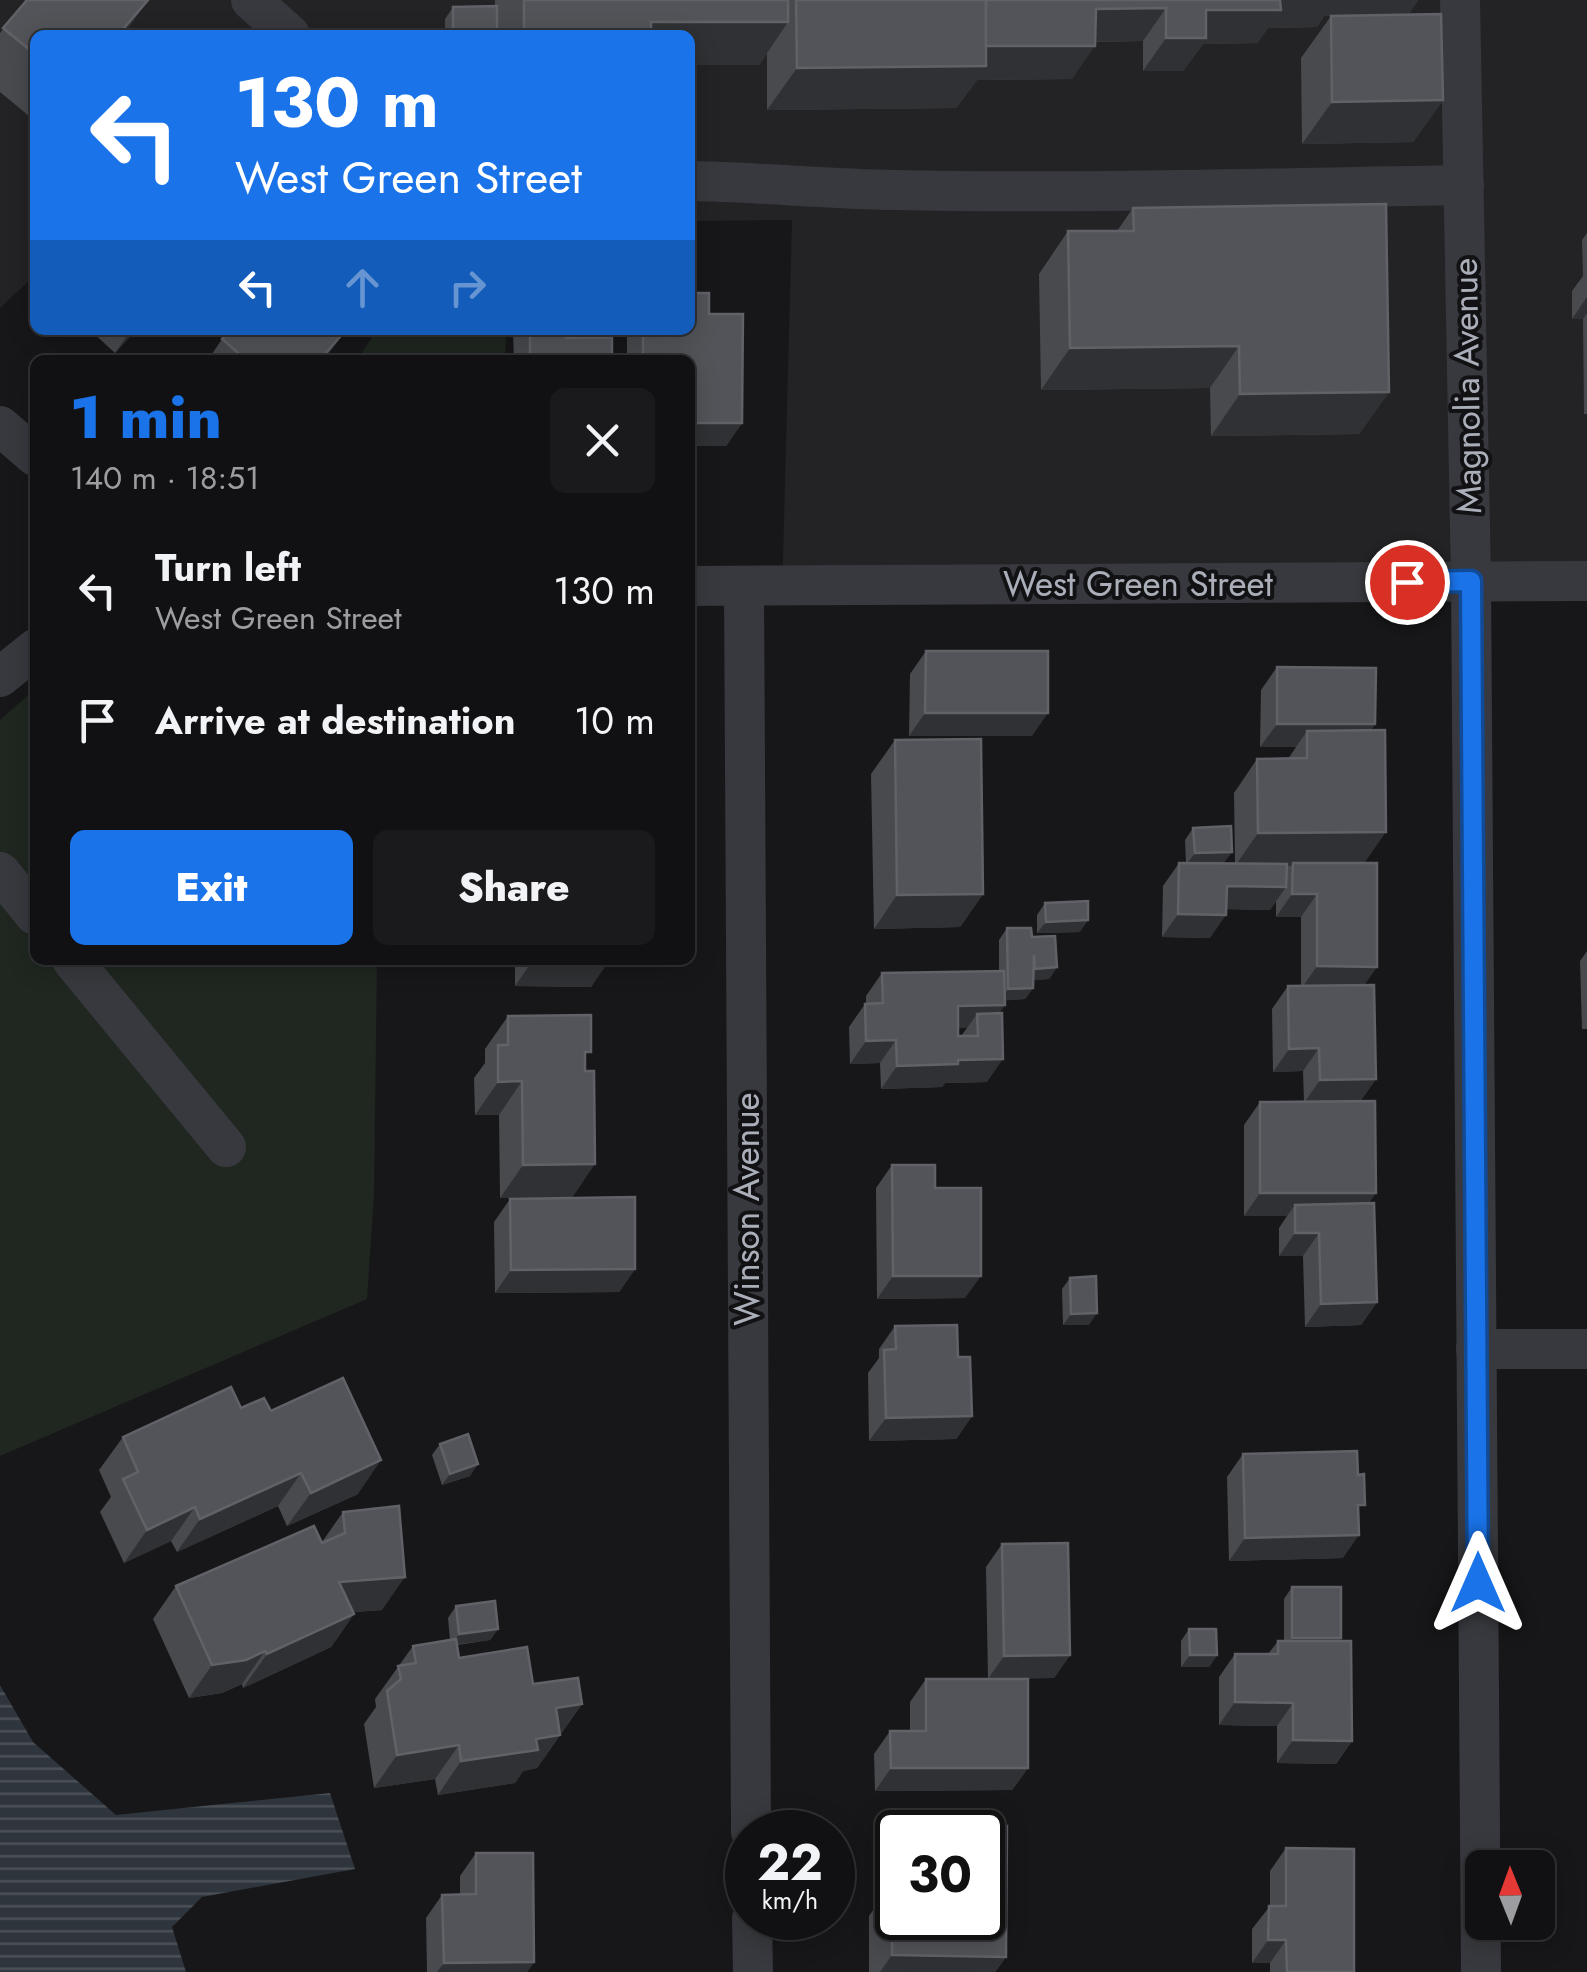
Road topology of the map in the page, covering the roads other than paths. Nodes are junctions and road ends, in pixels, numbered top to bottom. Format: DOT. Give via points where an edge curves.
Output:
graph roads {
  1 [pos="251,0"];
  2 [pos="1460,0"];
  3 [pos="284,30"];
  4 [pos="695,181"];
  5 [pos="1464,184"];
  6 [pos="0,426"];
  7 [pos="30,452"];
  8 [pos="1471,581"];
  9 [pos="1587,581"];
  10 [pos="695,586"];
  11 [pos="744,586"];
  12 [pos="30,653"];
  13 [pos="0,677"];
  14 [pos="0,872"];
  15 [pos="30,909"];
  16 [pos="76,965"];
  17 [pos="226,1147"];
  18 [pos="1587,1349"];
  19 [pos="1476,1350"];
  20 [pos="751,1810"];
  21 [pos="752,1940"];
  22 [pos="753,1972"];
  23 [pos="1481,1972"];
  1 -- 3 [label="street"];
  2 -- 5 [label="street, Magnolia Avenue"];
  4 -- 5 [label="street" via="1116,192"];
  5 -- 8 [label="street, Magnolia Avenue"];
  6 -- 7 [label="street"];
  8 -- 9 [label="street, West Green Street"];
  8 -- 11 [label="street, West Green Street"];
  8 -- 19 [label="street, Magnolia Avenue"];
  10 -- 11 [label="street, West Green Street"];
  11 -- 20 [label="street, Winson Avenue"];
  12 -- 13 [label="street"];
  14 -- 15 [label="street"];
  16 -- 17 [label="street"];
  18 -- 19 [label="street"];
  19 -- 23 [label="street, Magnolia Avenue"];
  21 -- 22 [label="street"];
}
